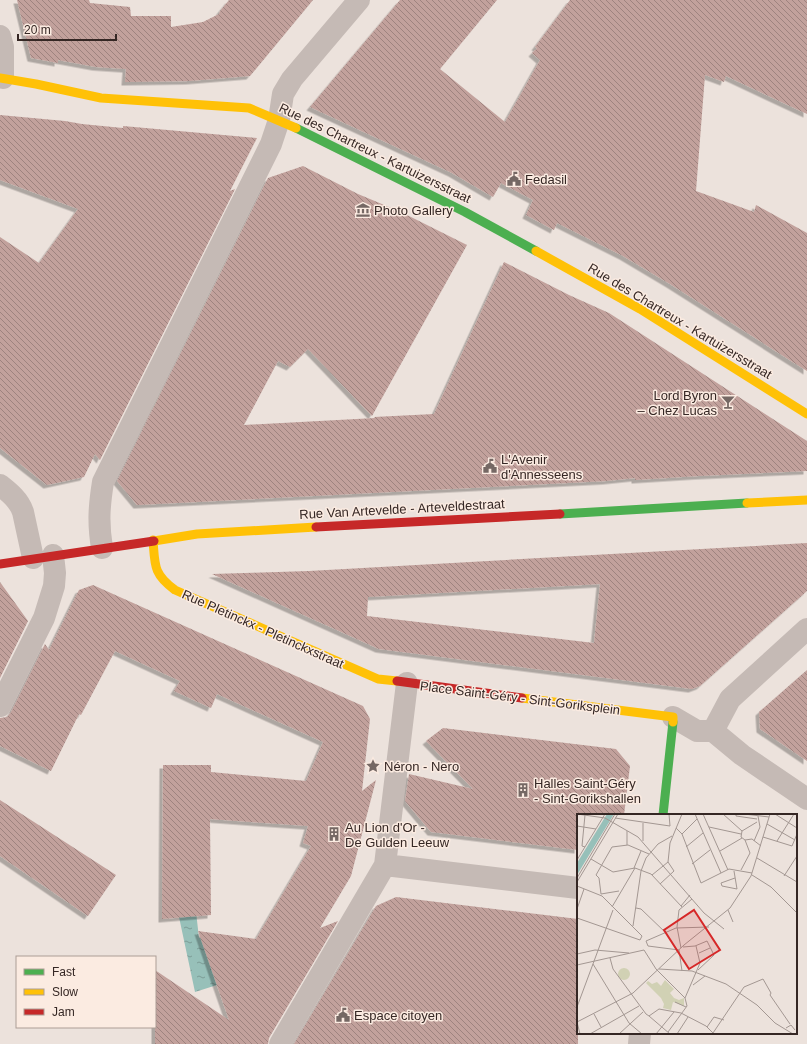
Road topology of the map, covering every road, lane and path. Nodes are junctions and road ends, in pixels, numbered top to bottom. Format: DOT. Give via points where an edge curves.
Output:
graph roads {
  1 [pos="359,0"];
  2 [pos="0,36"];
  3 [pos="1,78"];
  4 [pos="279,120"];
  5 [pos="807,414"];
  6 [pos="0,485"];
  7 [pos="807,500"];
  8 [pos="153,540"];
  9 [pos="102,548"];
  10 [pos="43,557"];
  11 [pos="0,564"];
  12 [pos="807,629"];
  13 [pos="407,683"];
  14 [pos="0,706"];
  15 [pos="673,717"];
  16 [pos="713,731"];
  17 [pos="807,799"];
  18 [pos="663,814"];
  19 [pos="385,865"];
  20 [pos="577,888"];
  21 [pos="640,1034"];
  22 [pos="280,1044"];
  23 [pos="639,1044"];
  1 -- 4 [label="street" via="292,79 283,94"];
  2 -- 3 [label="street" via="3,47"];
  3 -- 4 [label="street, Rue des Chartreux - Kartuizersstraat" via="101,98 249,108"];
  4 -- 5 [label="street, Rue des Chartreux - Kartuizersstraat" via="465,212 627,301"];
  4 -- 9 [label="street" via="271,144 102,482 98,508"];
  6 -- 10 [label="street" via="10,492 21,506"];
  7 -- 8 [label="street, Rue Van Artevelde - Arteveldestraat" via="205,533"];
  8 -- 9 [label="street, Rue Van Artevelde - Arteveldestraat"];
  8 -- 13 [label="street, Rue Pletinckx - Pletinckxstraat" via="155,571 163,583 175,590 378,679"];
  9 -- 10 [label="street, Rue Van Artevelde - Arteveldestraat"];
  10 -- 11 [label="street, Rue Van Artevelde - Arteveldestraat"];
  10 -- 14 [label="street" via="56,573 54,586 44,618"];
  12 -- 16 [label="street" via="730,699"];
  13 -- 15 [label="street, Place Saint-Géry - Sint-Goriksplein"];
  13 -- 19 [label="street, Place Saint-Géry - Sint-Goriksplein"];
  15 -- 16 [label="street" via="697,731"];
  15 -- 18 [label="street"];
  16 -- 17 [label="street" via="742,755"];
  19 -- 20 [label="street"];
  19 -- 22 [label="street"];
  21 -- 23 [label="street"];
}
